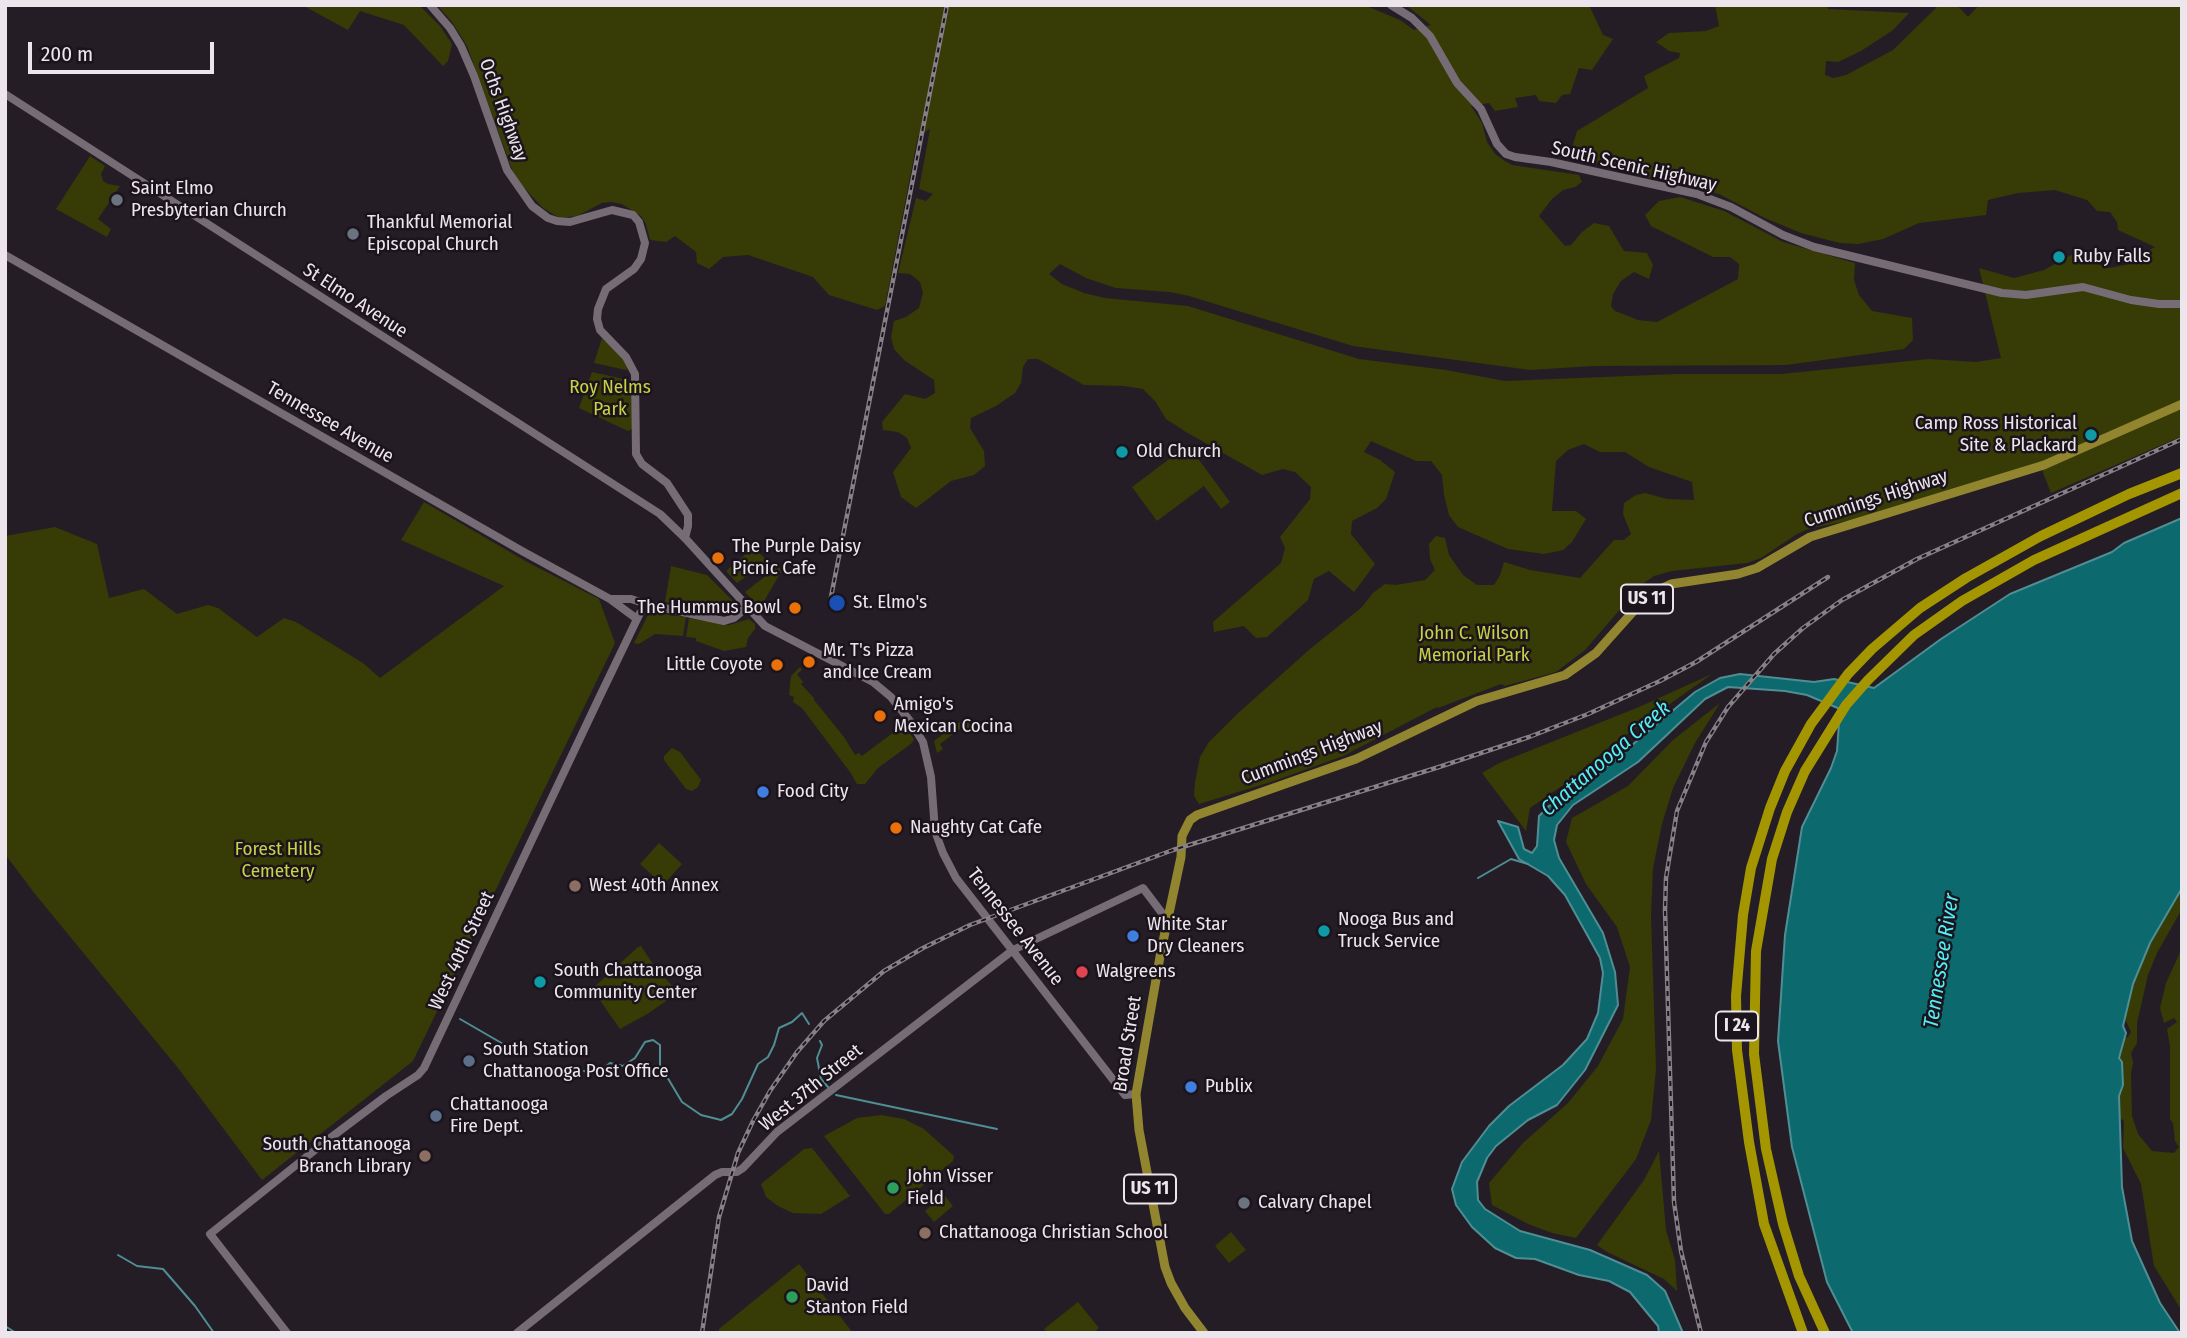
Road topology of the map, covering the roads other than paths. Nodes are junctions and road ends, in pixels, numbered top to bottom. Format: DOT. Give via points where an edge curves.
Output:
graph roads {
  1 [pos="430,5"];
  2 [pos="1391,5"];
  3 [pos="5,94"];
  4 [pos="5,254"];
  5 [pos="2182,304"];
  6 [pos="2182,404"];
  7 [pos="2182,473"];
  8 [pos="2182,493"];
  9 [pos="685,538"];
  10 [pos="610,599"];
  11 [pos="650,606"];
  12 [pos="747,607"];
  13 [pos="638,619"];
  14 [pos="1177,874"];
  15 [pos="1168,921"];
  16 [pos="1013,950"];
  17 [pos="1136,1094"];
  18 [pos="282,1331"];
  19 [pos="517,1333"];
  20 [pos="1204,1333"];
  21 [pos="1803,1333"];
  22 [pos="1825,1333"];
  1 -- 9 [label="main road, Ochs Highway" via="461,46 507,170 532,206 548,218 570,222 612,210 622,212 633,215 642,229 646,243 641,259 606,289 597,319 600,330 630,362 635,374 636,454 667,483 683,507 689,521"];
  2 -- 5 [label="main road, South Scenic Highway" via="1430,36 1506,154 1698,194 1814,247 1993,291 2026,295 2084,287 2132,300"];
  3 -- 9 [label="main road, St Elmo Avenue" via="660,514"];
  4 -- 10 [label="main road, Tennessee Avenue"];
  6 -- 14 [label="main road, Cummings Highway / US 11" via="2027,471 1810,537 1757,568 1656,591 1596,653 1564,675 1477,701 1356,759 1197,815 1184,828"];
  7 -- 21 [label="highway, I 24" via="2041,536 1920,608 1848,674 1811,724 1785,771 1751,868 1736,996 1739,1063 1764,1224"];
  8 -- 22 [label="highway, I 24" via="2034,560 1914,635 1868,680 1831,727 1787,812 1772,859 1756,951 1754,1054 1766,1149 1783,1224"];
  9 -- 12 [label="main road, St Elmo Avenue"];
  10 -- 11 [label="main road" via="621,597"];
  10 -- 13 [label="main road, Tennessee Avenue"];
  11 -- 12 [label="main road" via="724,621"];
  11 -- 13 [label="main road, West 40th Street"];
  12 -- 16 [label="main road, Tennessee Avenue" via="772,631 873,682 910,721 929,761 934,825 943,853 956,878"];
  13 -- 18 [label="main road, West 40th Street" via="424,1068 210,1234"];
  14 -- 15 [label="main road, Broad Street / US 11"];
  15 -- 16 [label="main road, West 37th Street" via="1143,888"];
  15 -- 17 [label="main road, Broad Street / US 11"];
  16 -- 17 [label="main road, Tennessee Avenue" via="1125,1095"];
  16 -- 19 [label="main road, West 37th Street" via="777,1132 743,1168 715,1175"];
  17 -- 20 [label="main road, Broad Street / US 11" via="1165,1267 1185,1308"];
}
